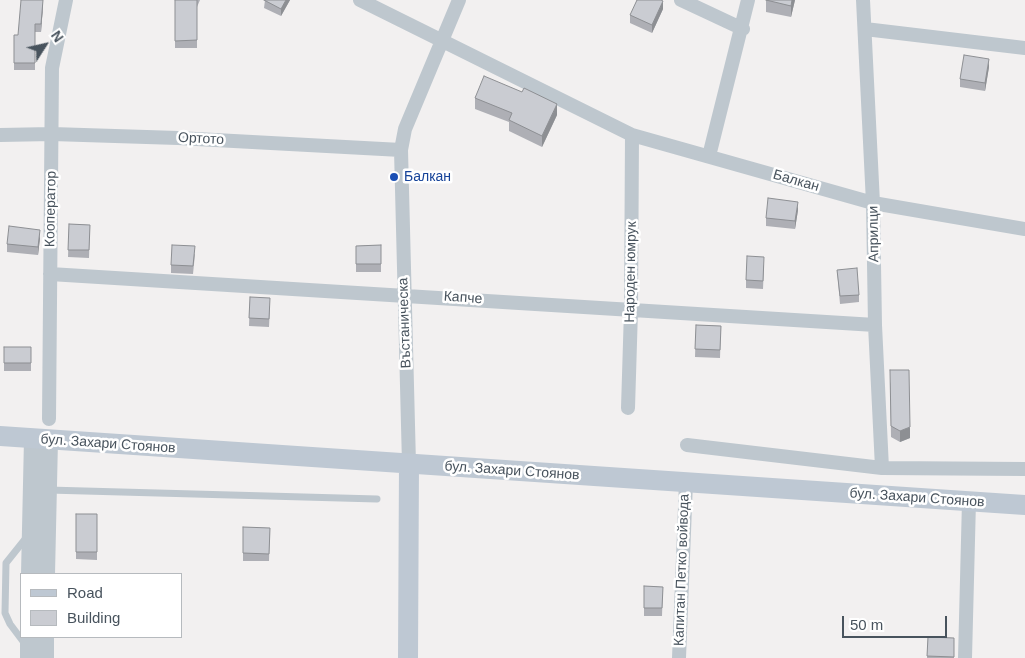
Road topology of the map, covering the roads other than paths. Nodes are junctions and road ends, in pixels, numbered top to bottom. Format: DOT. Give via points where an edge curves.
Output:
graph roads {
  1 [pos="66,0"];
  2 [pos="360,0"];
  3 [pos="459,0"];
  4 [pos="682,0"];
  5 [pos="748,0"];
  6 [pos="863,0"];
  7 [pos="742,29"];
  8 [pos="865,29"];
  9 [pos="441,40"];
  10 [pos="1025,48"];
  11 [pos="52,134"];
  12 [pos="0,135"];
  13 [pos="632,135"];
  14 [pos="401,150"];
  15 [pos="709,156"];
  16 [pos="874,203"];
  17 [pos="1025,229"];
  18 [pos="50,274"];
  19 [pos="404,294"];
  20 [pos="631,310"];
  21 [pos="875,325"];
  22 [pos="628,408"];
  23 [pos="49,419"];
  24 [pos="0,436"];
  25 [pos="41,439"];
  26 [pos="687,445"];
  27 [pos="409,464"];
  28 [pos="882,468"];
  29 [pos="1025,469"];
  30 [pos="686,482"];
  31 [pos="47,490"];
  32 [pos="378,499"];
  33 [pos="969,501"];
  34 [pos="1025,505"];
  35 [pos="31,529"];
  36 [pos="30,573"];
  37 [pos="46,573"];
  38 [pos="20,637"];
  39 [pos="21,638"];
  40 [pos="45,638"];
  41 [pos="29,648"];
  42 [pos="45,658"];
  43 [pos="408,658"];
  44 [pos="679,658"];
  45 [pos="965,658"];
  1 -- 11 [label="street, Кооператор" via="52,68"];
  2 -- 9 [label="street, Балкан"];
  3 -- 9 [label="street, Въстаническа"];
  4 -- 7 [label="street"];
  5 -- 7 [label="street"];
  6 -- 8 [label="street, Априлци"];
  7 -- 15 [label="street"];
  8 -- 10 [label="street"];
  8 -- 16 [label="street, Априлци"];
  9 -- 13 [label="street, Балкан"];
  9 -- 14 [label="street, Въстаническа" via="405,130"];
  11 -- 12 [label="street, Ортото"];
  11 -- 14 [label="street, Ортото"];
  11 -- 18 [label="street, Кооператор"];
  13 -- 15 [label="street, Балкан"];
  13 -- 20 [label="street, Народен юмрук"];
  14 -- 19 [label="street, Въстаническа"];
  15 -- 16 [label="street, Балкан"];
  16 -- 17 [label="street, Балкан"];
  16 -- 21 [label="street, Априлци"];
  18 -- 19 [label="street, Капче"];
  18 -- 23 [label="street, Кооператор"];
  19 -- 20 [label="street, Капче"];
  19 -- 27 [label="street, Въстаническа"];
  20 -- 21 [label="street, Капче"];
  20 -- 22 [label="street, Народен юмрук"];
  21 -- 28 [label="street, Априлци"];
  24 -- 25 [label="main road, бул. Захари Стоянов"];
  25 -- 27 [label="main road, бул. Захари Стоянов"];
  25 -- 31 [label="street"];
  25 -- 35 [label="street"];
  26 -- 28 [label="street"];
  27 -- 30 [label="main road, бул. Захари Стоянов"];
  27 -- 43 [label="main road, Въстаническа"];
  28 -- 29 [label="street"];
  30 -- 33 [label="main road, бул. Захари Стоянов"];
  30 -- 44 [label="street, Капитан Петко войвода"];
  31 -- 32 [label="lane"];
  31 -- 37 [label="street"];
  33 -- 34 [label="main road, бул. Захари Стоянов"];
  33 -- 45 [label="street"];
  35 -- 36 [label="street"];
  35 -- 38 [label="lane" via="6,563 5,612"];
  39 -- 41 [label="lane"];
  40 -- 42 [label="street"];
}
